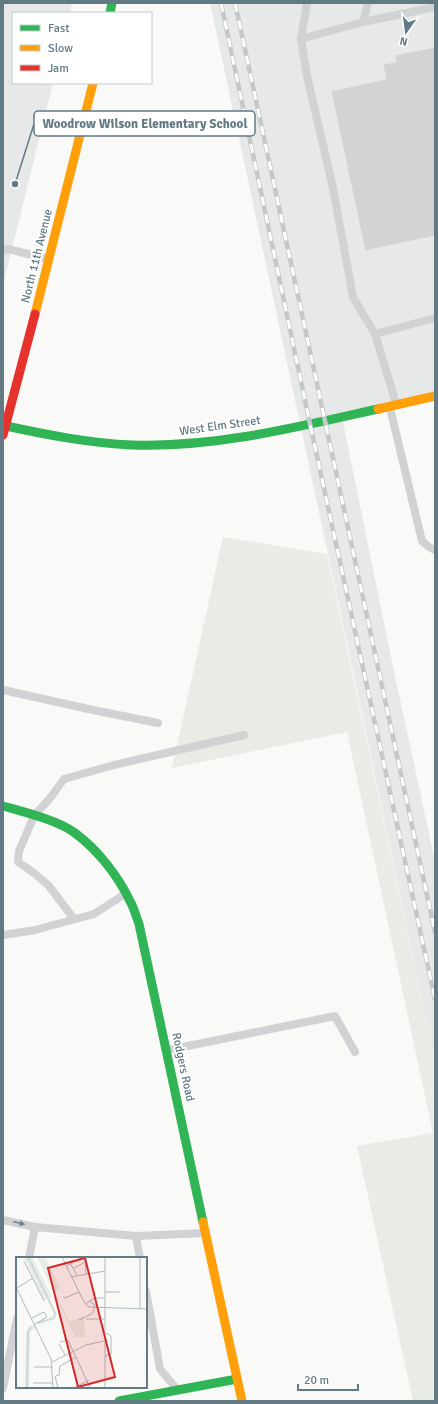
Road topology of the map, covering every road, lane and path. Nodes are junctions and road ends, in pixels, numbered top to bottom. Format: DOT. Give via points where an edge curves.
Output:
graph roads {
  1 [pos="307,3"];
  2 [pos="368,3"];
  3 [pos="426,6"];
  4 [pos="435,7"];
  5 [pos="363,22"];
  6 [pos="301,38"];
  7 [pos="93,84"];
  8 [pos="3,250"];
  9 [pos="49,259"];
  10 [pos="435,318"];
  11 [pos="375,334"];
  12 [pos="435,396"];
  13 [pos="393,405"];
  14 [pos="6,426"];
  15 [pos="3,435"];
  16 [pos="435,550"];
  17 [pos="3,690"];
  18 [pos="158,723"];
  19 [pos="244,735"];
  20 [pos="3,806"];
  21 [pos="34,816"];
  22 [pos="126,894"];
  23 [pos="74,919"];
  24 [pos="3,935"];
  25 [pos="167,1050"];
  26 [pos="355,1052"];
  27 [pos="3,1220"];
  28 [pos="35,1227"];
  29 [pos="206,1233"];
  30 [pos="136,1236"];
  31 [pos="29,1257"];
  32 [pos="140,1257"];
  33 [pos="147,1302"];
  34 [pos="16,1328"];
  35 [pos="150,1333"];
  36 [pos="13,1359"];
  37 [pos="237,1379"];
  38 [pos="3,1388"];
  39 [pos="178,1390"];
  40 [pos="120,1401"];
  41 [pos="242,1401"];
  1 -- 6 [label="lane"];
  2 -- 5 [label="lane"];
  3 -- 4 [label="lane"];
  3 -- 5 [label="lane"];
  5 -- 6 [label="lane"];
  6 -- 11 [label="lane" via="353,297"];
  7 -- 9 [label="street, North 11th Avenue"];
  8 -- 9 [label="lane"];
  9 -- 14 [label="street, North 11th Avenue"];
  10 -- 11 [label="lane"];
  11 -- 13 [label="lane"];
  12 -- 13 [label="street, West Elm Street"];
  13 -- 14 [label="street, West Elm Street" via="228,439 176,444 81,441"];
  13 -- 16 [label="lane" via="422,541"];
  14 -- 15 [label="street, North 11th Avenue"];
  17 -- 18 [label="lane"];
  19 -- 21 [label="lane" via="64,779 52,797"];
  20 -- 21 [label="street, Rodgers Road"];
  21 -- 22 [label="street, Rodgers Road" via="74,832 95,851 118,878"];
  21 -- 23 [label="lane" via="19,851 18,862 49,886"];
  22 -- 23 [label="lane" via="94,914"];
  22 -- 25 [label="street, Rodgers Road" via="139,924"];
  23 -- 24 [label="lane" via="14,935"];
  25 -- 26 [label="lane" via="335,1016"];
  25 -- 29 [label="street, Rodgers Road"];
  27 -- 28 [label="lane, one-way"];
  28 -- 30 [label="lane"];
  28 -- 31 [label="lane"];
  29 -- 30 [label="lane"];
  29 -- 37 [label="street, Rodgers Road"];
  30 -- 32 [label="lane"];
  33 -- 35 [label="lane"];
  34 -- 36 [label="lane"];
  35 -- 39 [label="lane" via="160,1369"];
  36 -- 38 [label="lane"];
  37 -- 39 [label="street"];
  37 -- 41 [label="street, Rodgers Road"];
  39 -- 40 [label="street"];
}
